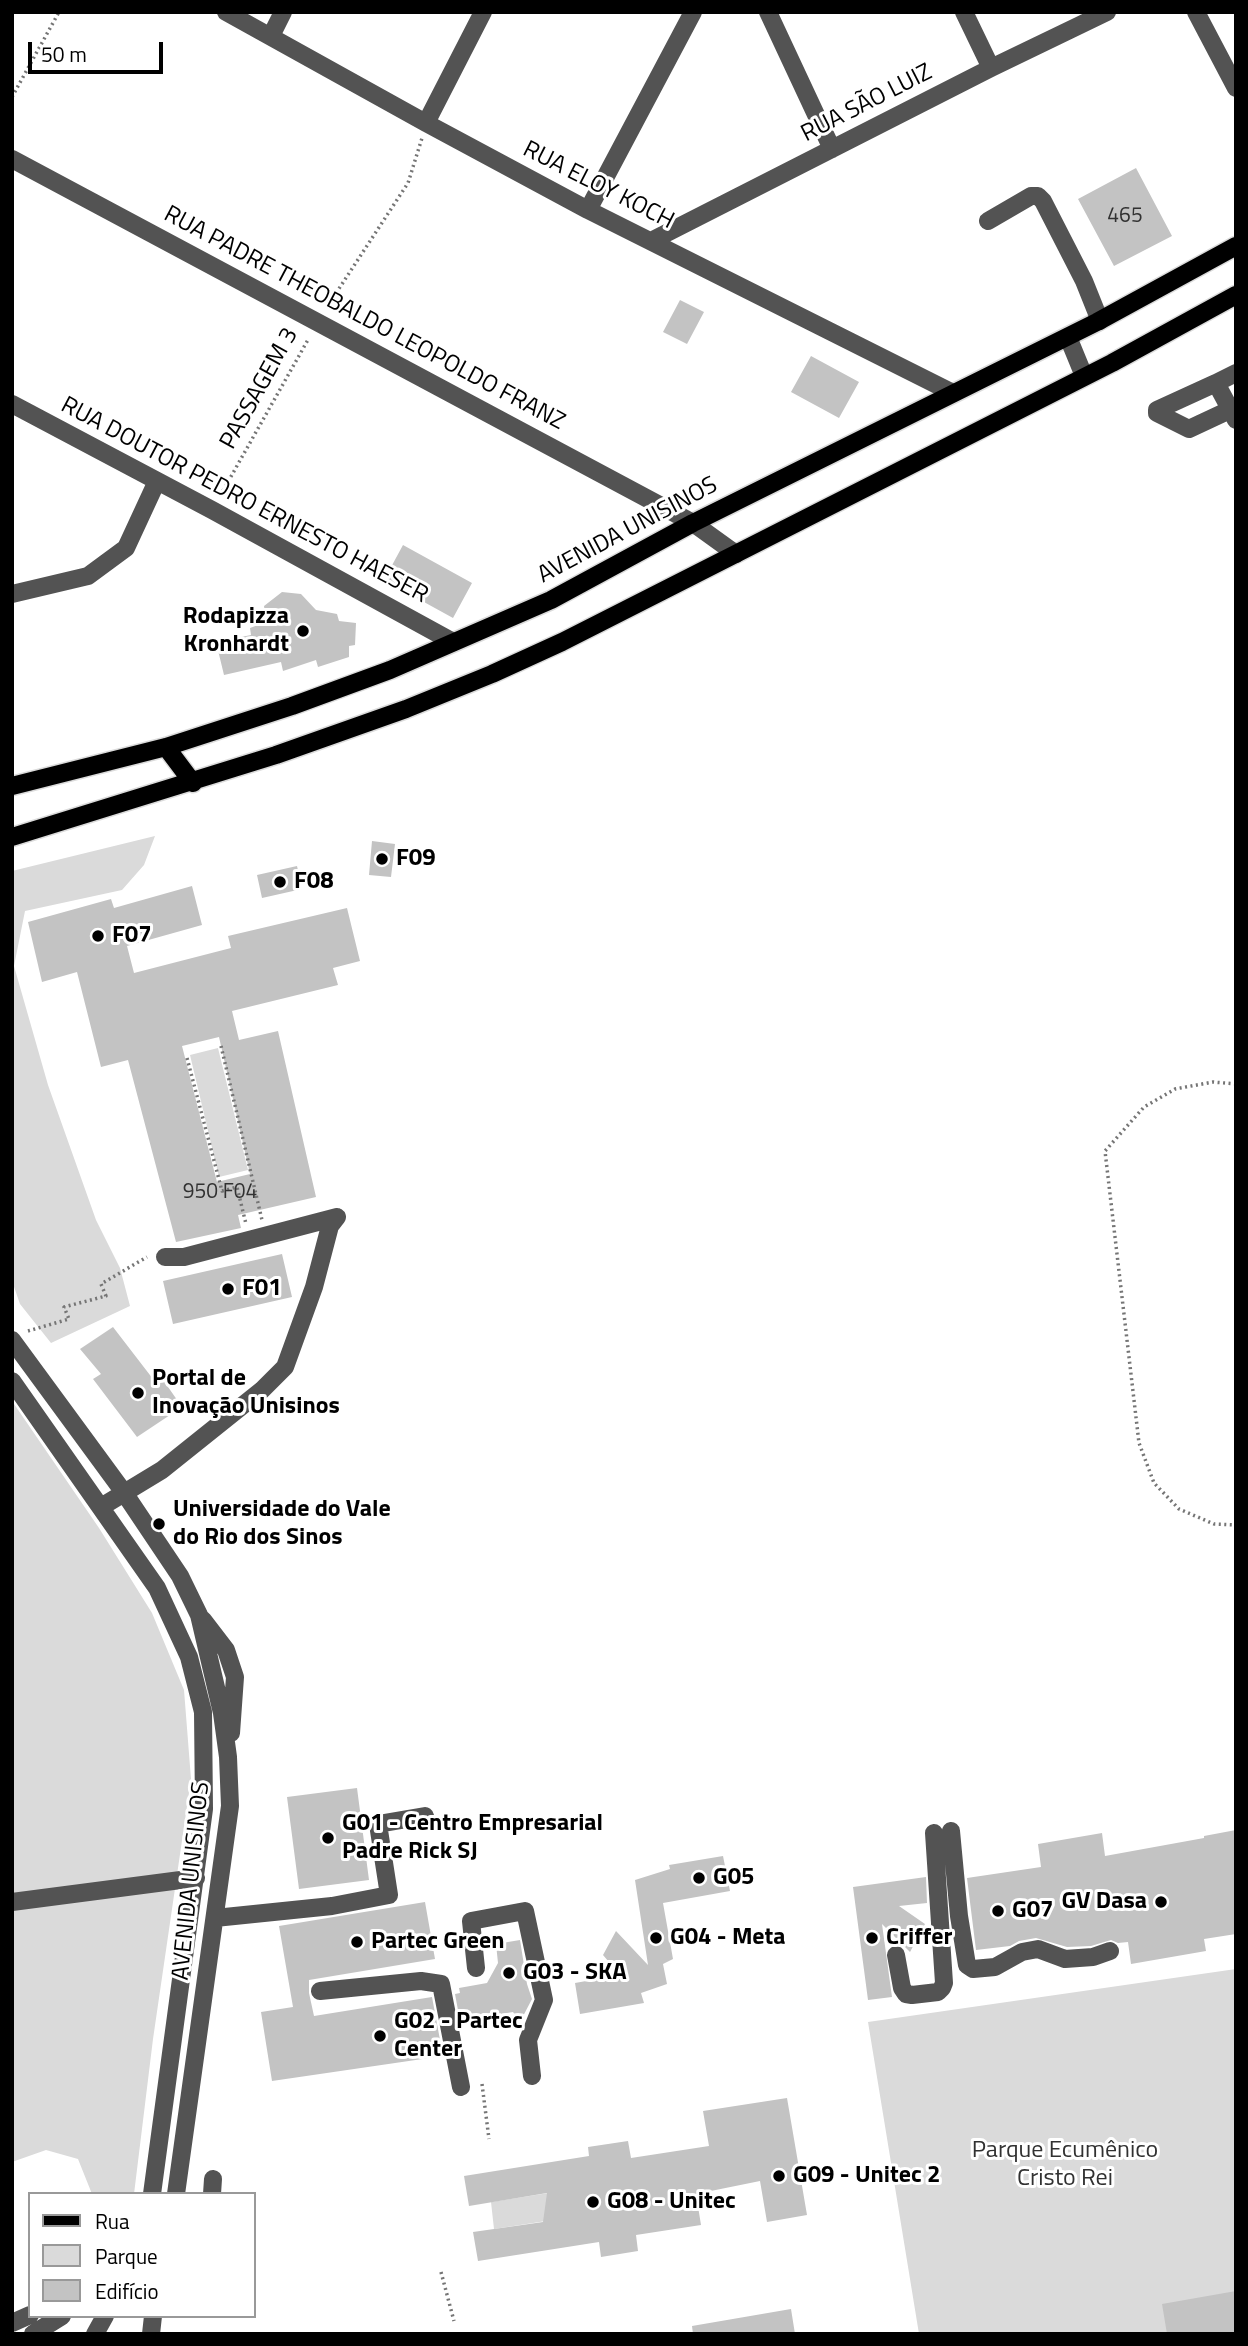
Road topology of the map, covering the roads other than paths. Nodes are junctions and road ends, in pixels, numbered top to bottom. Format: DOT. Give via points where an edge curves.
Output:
graph roads {
  1 [pos="226,12"];
  2 [pos="283,12"];
  3 [pos="483,12"];
  4 [pos="693,12"];
  5 [pos="768,12"];
  6 [pos="964,12"];
  7 [pos="1107,12"];
  8 [pos="1196,12"];
  9 [pos="271,36"];
  10 [pos="991,68"];
  11 [pos="1236,88"];
  12 [pos="426,123"];
  13 [pos="832,149"];
  14 [pos="12,159"];
  15 [pos="588,210"];
  16 [pos="988,221"];
  17 [pos="651,241"];
  18 [pos="1236,246"];
  19 [pos="1236,295"];
  20 [pos="1100,321"];
  21 [pos="1068,337"];
  22 [pos="1236,373"];
  23 [pos="1084,376"];
  24 [pos="1216,383"];
  25 [pos="954,393"];
  26 [pos="12,404"];
  27 [pos="1234,412"];
  28 [pos="157,481"];
  29 [pos="693,523"];
  30 [pos="736,554"];
  31 [pos="12,594"];
  32 [pos="453,642"];
  33 [pos="166,747"];
  34 [pos="193,783"];
  35 [pos="12,786"];
  36 [pos="12,837"];
  37 [pos="156,1257"];
  38 [pos="18,1336"];
  39 [pos="12,1381"];
  40 [pos="125,1494"];
  41 [pos="102,1507"];
  42 [pos="199,1615"];
  43 [pos="213,1671"];
  44 [pos="235,1677"];
  45 [pos="228,1757"];
  46 [pos="425,1816"];
  47 [pos="196,1878"];
  48 [pos="12,1902"];
  49 [pos="215,1918"];
  50 [pos="1110,1951"];
  51 [pos="896,1955"];
  52 [pos="476,1968"];
  53 [pos="320,1992"];
  54 [pos="532,2076"];
  55 [pos="461,2087"];
  56 [pos="152,2192"];
  57 [pos="176,2192"];
  58 [pos="28,2316"];
  59 [pos="59,2318"];
  60 [pos="103,2318"];
  61 [pos="12,2323"];
  62 [pos="33,2334"];
  63 [pos="94,2334"];
  1 -- 9 [label="street, RUA ELOY KOCH"];
  2 -- 9 [label="street"];
  3 -- 12 [label="street"];
  4 -- 15 [label="street"];
  5 -- 13 [label="street"];
  6 -- 10 [label="street"];
  7 -- 10 [label="street, RUA SÃO LUIZ"];
  8 -- 11 [label="street"];
  9 -- 12 [label="street, RUA ELOY KOCH"];
  10 -- 13 [label="street, RUA SÃO LUIZ"];
  12 -- 15 [label="street, RUA ELOY KOCH"];
  13 -- 17 [label="street, RUA SÃO LUIZ"];
  14 -- 29 [label="street, RUA PADRE THEOBALDO LEOPOLDO FRANZ"];
  15 -- 17 [label="street, RUA ELOY KOCH"];
  16 -- 20 [label="street" via="1031,195 1038,196"];
  17 -- 25 [label="street, RUA ELOY KOCH"];
  18 -- 20 [label="main road, AVENIDA UNISINOS"];
  19 -- 23 [label="main road"];
  20 -- 21 [label="main road, AVENIDA UNISINOS"];
  21 -- 23 [label="street"];
  21 -- 25 [label="main road, AVENIDA UNISINOS"];
  22 -- 24 [label="street"];
  23 -- 30 [label="main road"];
  24 -- 27 [label="street"];
  24 -- 27 [label="street" via="1157,413 1189,429"];
  25 -- 29 [label="main road, AVENIDA UNISINOS"];
  26 -- 28 [label="street, RUA DOUTOR PEDRO ERNESTO HAESER"];
  28 -- 31 [label="street" via="126,548 88,576"];
  28 -- 32 [label="street, RUA DOUTOR PEDRO ERNESTO HAESER"];
  29 -- 30 [label="street, RUA PADRE THEOBALDO LEOPOLDO FRANZ"];
  29 -- 32 [label="main road, AVENIDA UNISINOS" via="551,600"];
  30 -- 34 [label="main road" via="492,674"];
  32 -- 33 [label="main road, AVENIDA UNISINOS" via="292,706"];
  33 -- 34 [label="main road"];
  33 -- 35 [label="main road, AVENIDA UNISINOS"];
  34 -- 36 [label="main road"];
  37 -- 40 [label="street" via="184,1256 332,1220 285,1367 211,1433"];
  38 -- 40 [label="street, AVENIDA UNISINOS"];
  39 -- 41 [label="street, AVENIDA UNISINOS"];
  40 -- 41 [label="street"];
  40 -- 42 [label="street, AVENIDA UNISINOS" via="180,1576"];
  41 -- 47 [label="street, AVENIDA UNISINOS" via="157,1588 189,1657 198,1690 205,1756"];
  42 -- 43 [label="street, AVENIDA UNISINOS"];
  42 -- 44 [label="street" via="226,1650"];
  43 -- 44 [label="street"];
  43 -- 45 [label="street, AVENIDA UNISINOS"];
  44 -- 45 [label="street"];
  45 -- 49 [label="street, AVENIDA UNISINOS" via="230,1806"];
  46 -- 49 [label="street" via="378,1824 388,1895 332,1906"];
  47 -- 48 [label="street"];
  47 -- 56 [label="street, AVENIDA UNISINOS"];
  49 -- 57 [label="street, AVENIDA UNISINOS"];
  50 -- 51 [label="street" via="1065,1959 1038,1949 995,1967 973,1969 967,1965 943,1832 943,1987 937,1992 906,1994"];
  52 -- 54 [label="street" via="471,1921 525,1911 544,2000 528,2040"];
  53 -- 55 [label="street" via="421,1981 441,1984"];
  58 -- 61 [label="street"];
  59 -- 62 [label="street"];
  60 -- 63 [label="street"];
}
